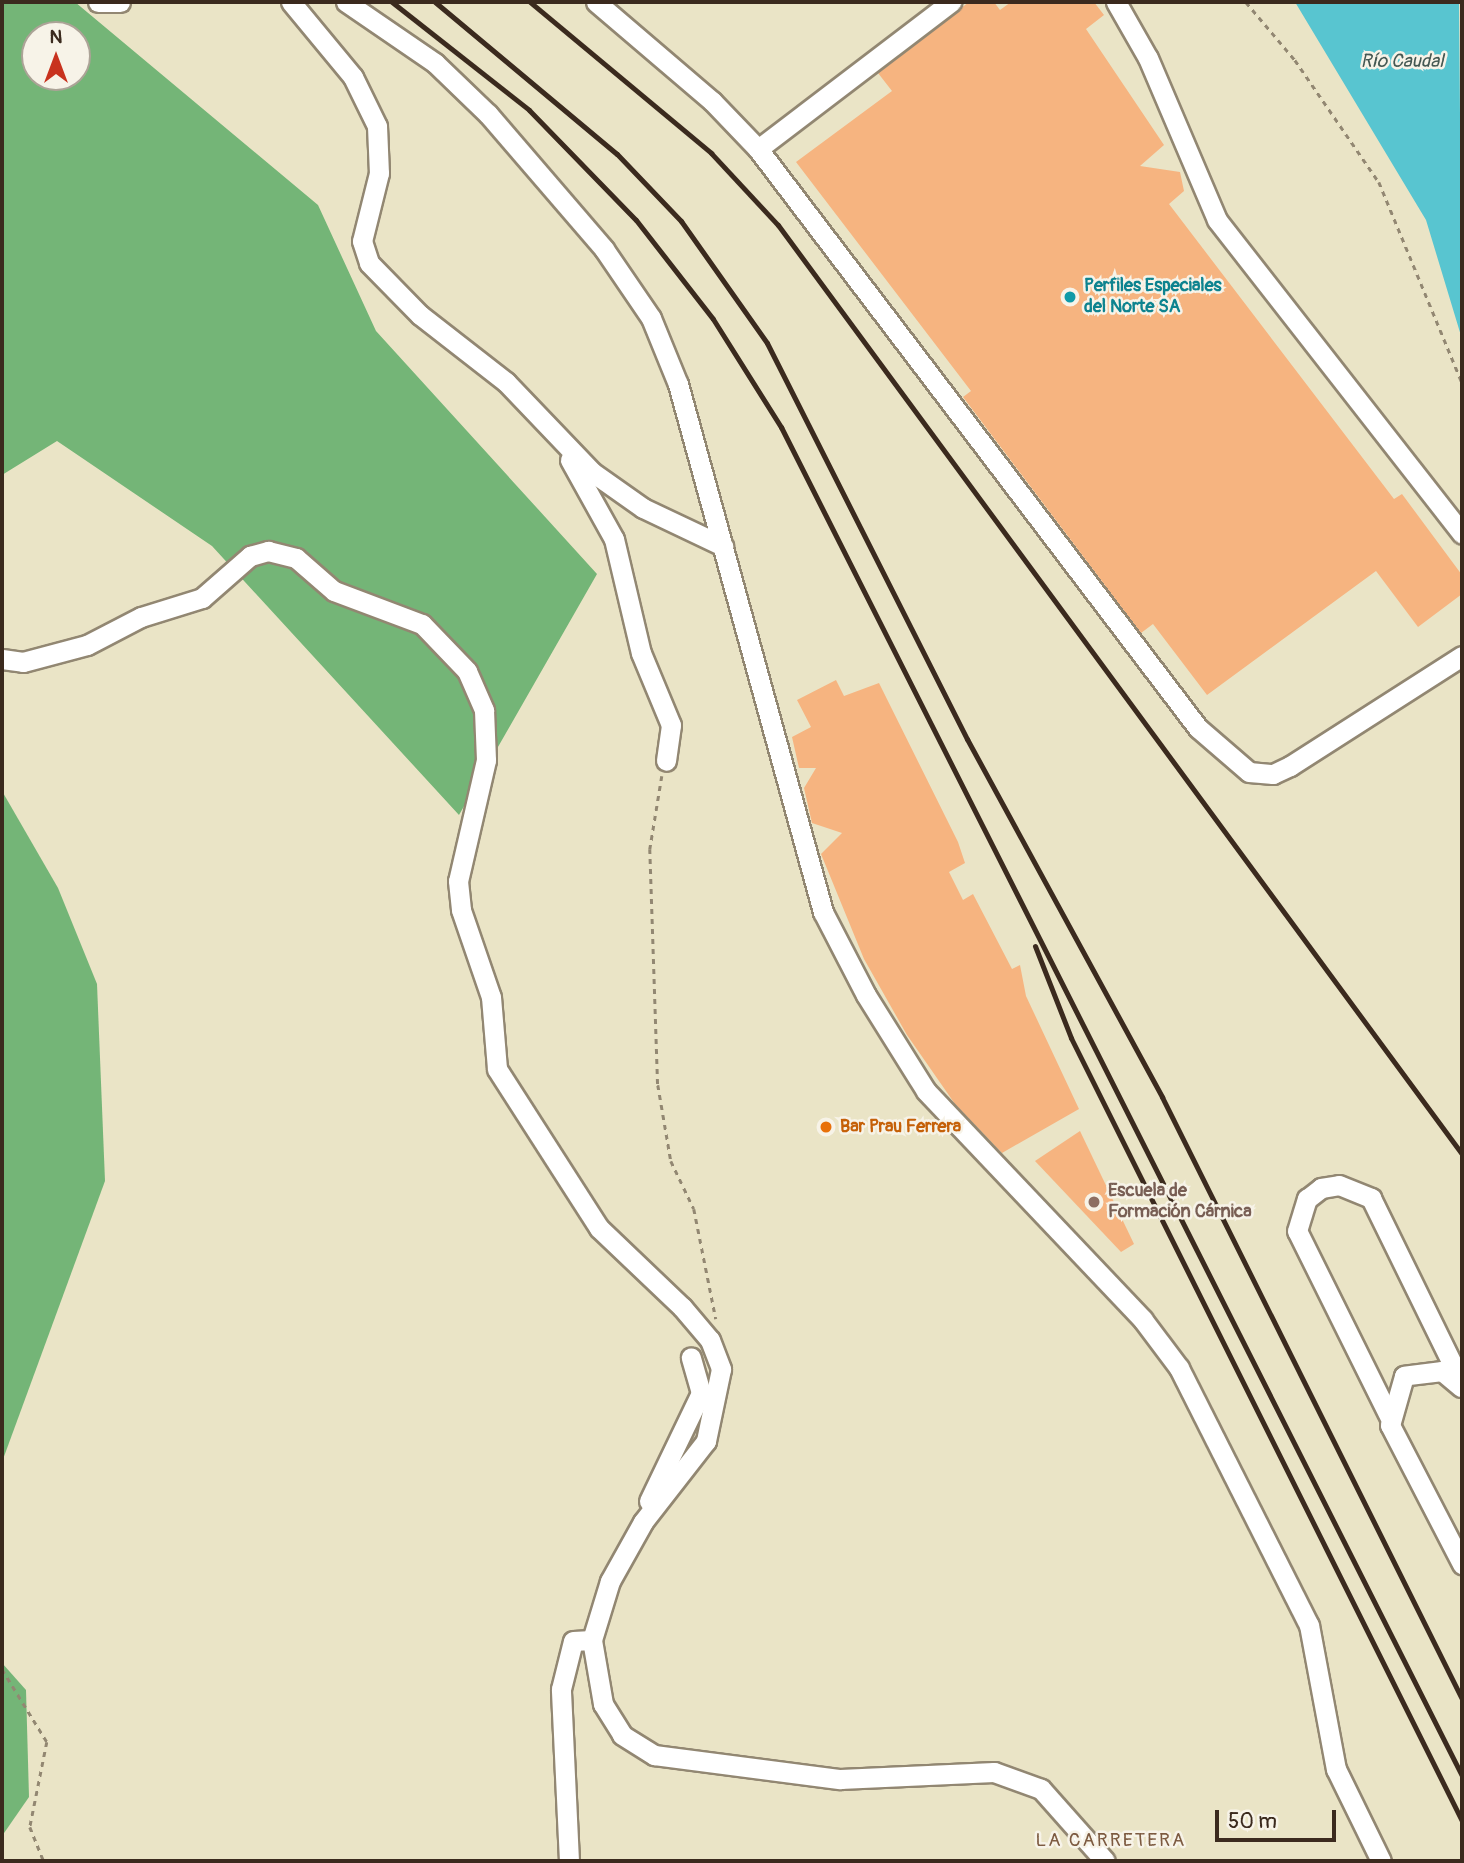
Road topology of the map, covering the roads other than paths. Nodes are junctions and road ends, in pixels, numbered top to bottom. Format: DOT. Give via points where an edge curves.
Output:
graph roads {
  1 [pos="98,2"];
  2 [pos="120,2"];
  3 [pos="291,2"];
  4 [pos="346,2"];
  5 [pos="597,2"];
  6 [pos="951,2"];
  7 [pos="1116,2"];
  8 [pos="758,149"];
  9 [pos="558,437"];
  10 [pos="1462,534"];
  11 [pos="723,546"];
  12 [pos="1462,656"];
  13 [pos="2,659"];
  14 [pos="666,761"];
  15 [pos="691,1357"];
  16 [pos="1462,1385"];
  17 [pos="1391,1420"];
  18 [pos="647,1516"];
  19 [pos="1462,1564"];
  20 [pos="592,1640"];
  21 [pos="569,1861"];
  22 [pos="1105,1861"];
  23 [pos="1381,1861"];
  1 -- 2 [label="street"];
  3 -- 9 [label="street" via="353,77 377,126 379,173 362,241 369,263 420,315 506,382"];
  4 -- 11 [label="street" via="370,13 462,88 604,249 651,318 678,384"];
  5 -- 8 [label="street" via="712,101"];
  6 -- 8 [label="street"];
  7 -- 10 [label="street" via="1148,58 1217,220"];
  8 -- 12 [label="street" via="1198,727 1249,772 1290,766"];
  9 -- 11 [label="street" via="619,493"];
  9 -- 14 [label="street" via="614,539 641,653 671,725"];
  11 -- 23 [label="street" via="823,912 866,995 926,1091 1143,1320 1179,1368 1309,1625 1336,1769"];
  13 -- 18 [label="street" via="23,662 87,645 141,617 202,598 250,556 268,551 296,558 334,591 422,624 467,671 484,710 486,760 458,881 461,910 491,997 497,1069 599,1228 682,1307 719,1356 718,1398 706,1441"];
  15 -- 18 [label="street" via="701,1393"];
  16 -- 17 [label="street" via="1442,1371 1419,1370 1404,1377"];
  16 -- 17 [label="street" via="1371,1198 1339,1185 1321,1188 1307,1199 1297,1231"];
  17 -- 19 [label="street"];
  18 -- 20 [label="street" via="610,1581"];
  20 -- 21 [label="street" via="573,1641 562,1689"];
  20 -- 22 [label="street" via="603,1704 622,1735 654,1755 840,1779 994,1772 1041,1788"];
}
